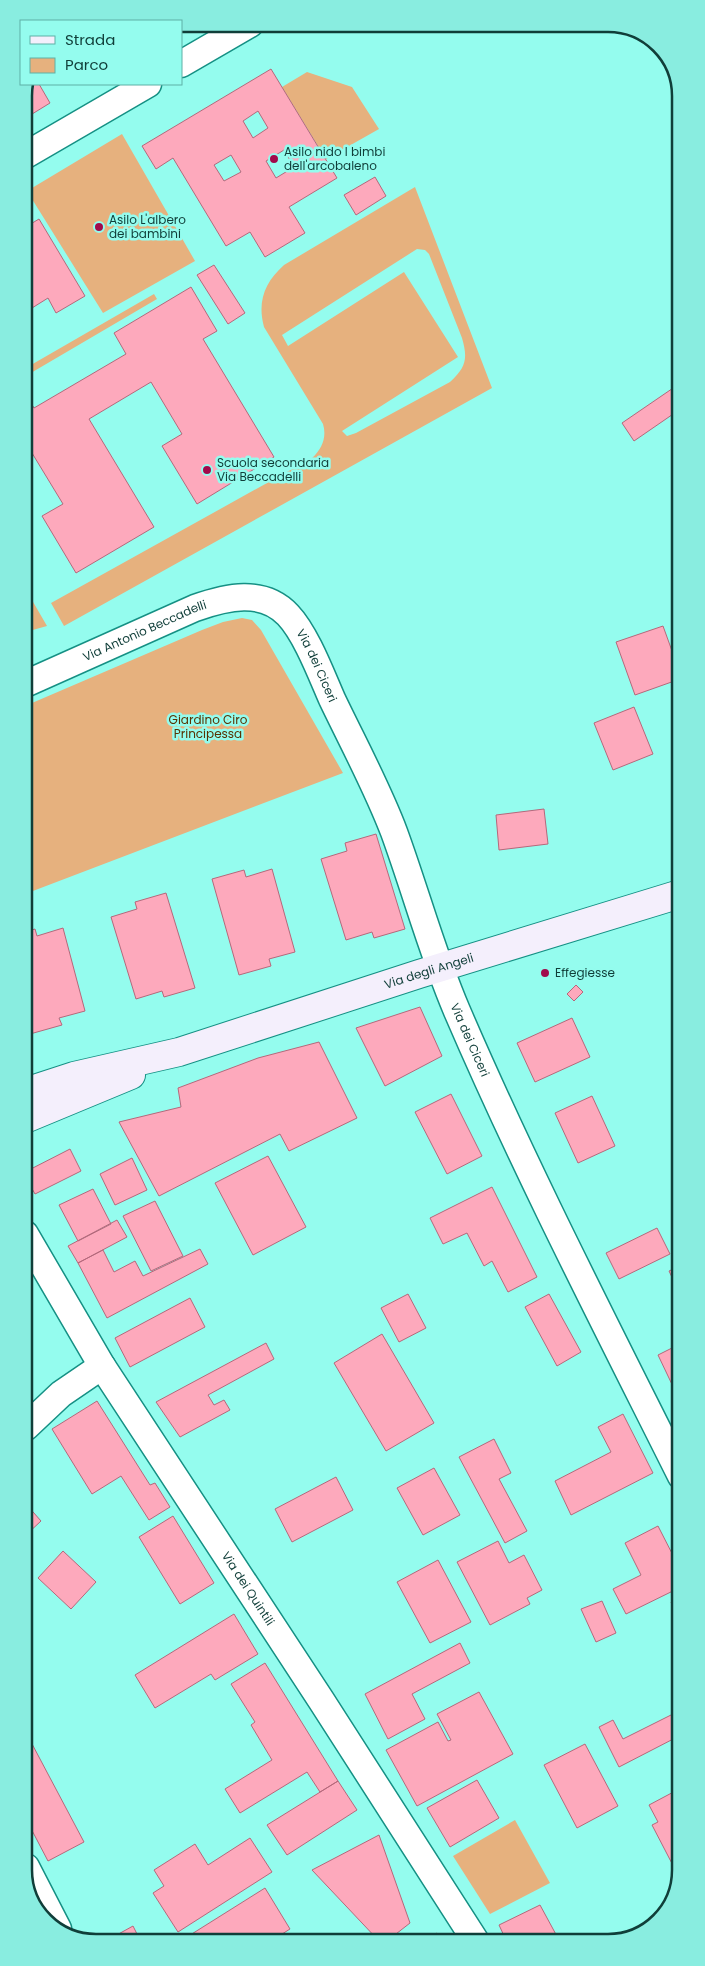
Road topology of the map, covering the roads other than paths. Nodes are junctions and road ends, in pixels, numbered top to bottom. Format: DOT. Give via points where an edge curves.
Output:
graph roads {
  1 [pos="236,32"];
  2 [pos="182,63"];
  3 [pos="146,85"];
  4 [pos="33,151"];
  5 [pos="271,602"];
  6 [pos="33,681"];
  7 [pos="672,896"];
  8 [pos="440,968"];
  9 [pos="180,1052"];
  10 [pos="32,1090"];
  11 [pos="32,1117"];
  12 [pos="32,1247"];
  13 [pos="102,1366"];
  14 [pos="32,1421"];
  15 [pos="672,1458"];
  16 [pos="34,1883"];
  17 [pos="50,1914"];
  18 [pos="471,1934"];
  1 -- 2 [label="street"];
  3 -- 4 [label="street"];
  5 -- 6 [label="street, Via Antonio Beccadelli" via="246,597 211,602"];
  5 -- 8 [label="street, Via dei Ciceri" via="290,617 302,636 373,784 393,828"];
  7 -- 8 [label="street, Via degli Angeli"];
  8 -- 9 [label="street, Via degli Angeli"];
  8 -- 15 [label="street, Via dei Ciceri" via="456,1011 537,1186"];
  9 -- 10 [label="street, Via degli Angeli" via="74,1076"];
  9 -- 11 [label="street, Via degli Angeli"];
  12 -- 13 [label="street, Via dei Quintili"];
  13 -- 14 [label="street" via="61,1394"];
  13 -- 18 [label="street, Via dei Quintili"];
  16 -- 17 [label="street"];
}
